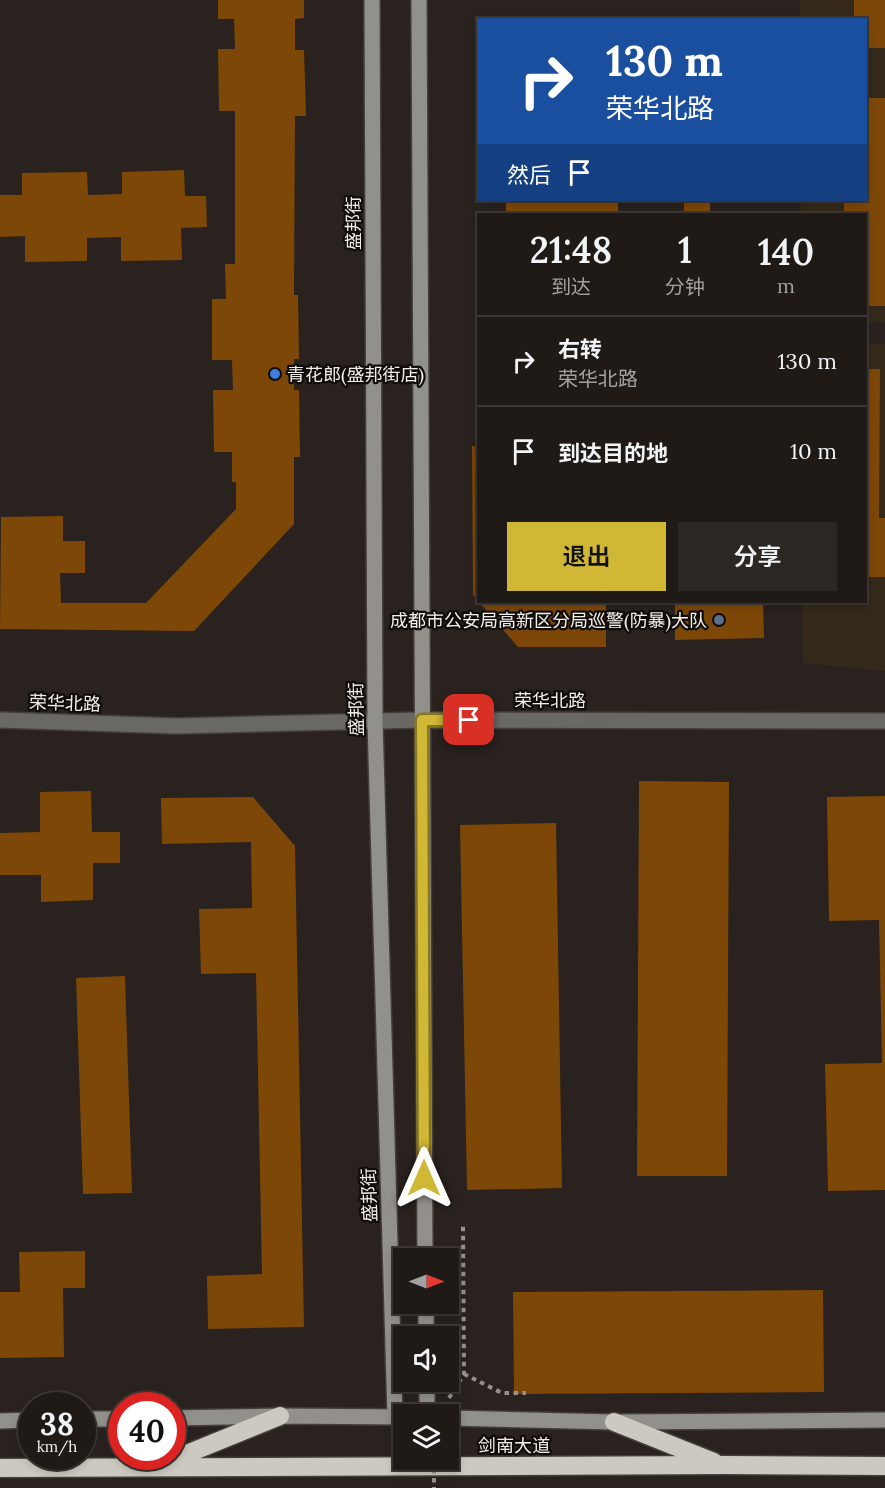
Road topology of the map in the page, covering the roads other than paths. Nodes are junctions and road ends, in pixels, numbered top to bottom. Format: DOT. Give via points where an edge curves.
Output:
graph roads {
  1 [pos="372,0"];
  2 [pos="419,0"];
  3 [pos="0,720"];
  4 [pos="422,720"];
  5 [pos="375,721"];
  6 [pos="885,721"];
  7 [pos="425,1248"];
  8 [pos="399,1404"];
  9 [pos="459,1412"];
  10 [pos="280,1416"];
  11 [pos="393,1417"];
  12 [pos="186,1418"];
  13 [pos="18,1420"];
  14 [pos="885,1420"];
  15 [pos="0,1421"];
  16 [pos="614,1422"];
  17 [pos="186,1454"];
  18 [pos="724,1466"];
  19 [pos="885,1467"];
  20 [pos="0,1468"];
  21 [pos="108,1468"];
  22 [pos="186,1468"];
  1 -- 5 [label="street, 盛邦街"];
  2 -- 4 [label="street"];
  3 -- 5 [label="street, 荣华北路" via="177,726"];
  4 -- 5 [label="street, 荣华北路"];
  4 -- 6 [label="street, 荣华北路"];
  4 -- 7 [label="street"];
  5 -- 8 [label="street, 盛邦街"];
  9 -- 16 [label="street"];
  10 -- 11 [label="street"];
  10 -- 12 [label="street"];
  10 -- 17 [label="highway"];
  13 -- 15 [label="street"];
  14 -- 16 [label="street"];
  16 -- 18 [label="highway"];
  18 -- 19 [label="highway, 剑南大道"];
  18 -- 22 [label="highway, 剑南大道"];
  20 -- 21 [label="highway, 剑南大道"];
}
